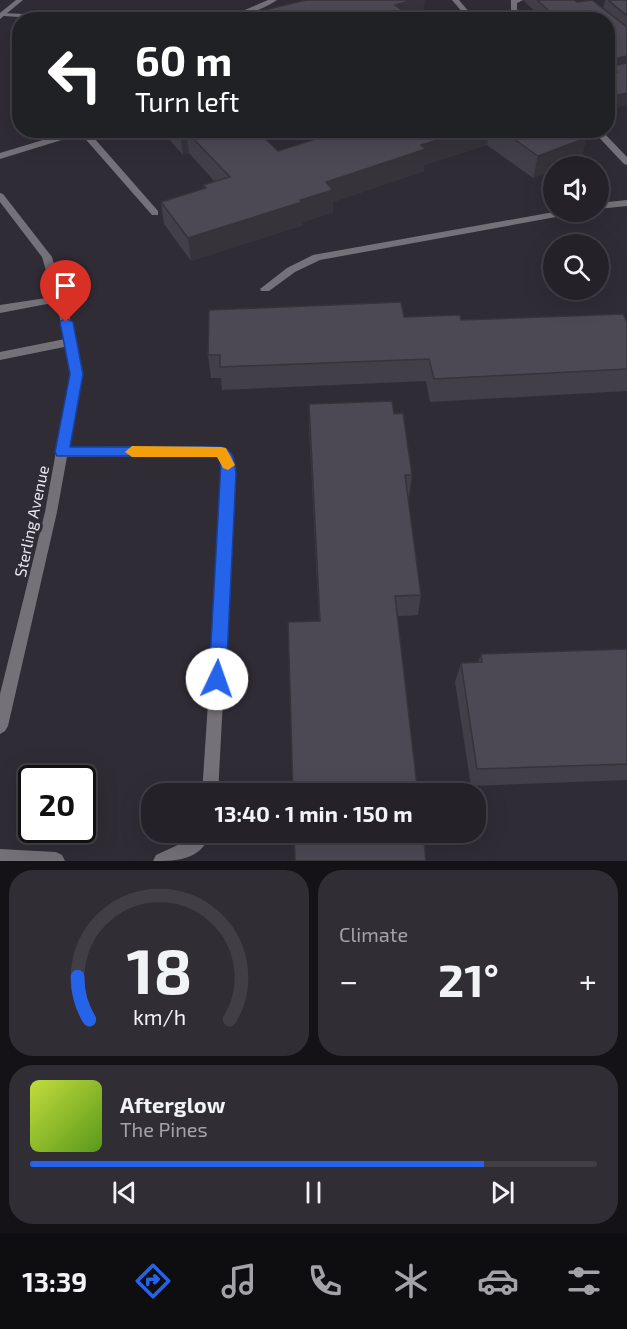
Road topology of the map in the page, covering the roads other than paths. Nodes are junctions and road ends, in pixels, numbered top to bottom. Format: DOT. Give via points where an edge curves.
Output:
graph roads {
  1 [pos="20,0"];
  2 [pos="274,0"];
  3 [pos="455,0"];
  4 [pos="520,0"];
  5 [pos="247,12"];
  6 [pos="466,12"];
  7 [pos="516,12"];
  8 [pos="2,16"];
  9 [pos="59,138"];
  10 [pos="88,138"];
  11 [pos="604,138"];
  12 [pos="0,156"];
  13 [pos="627,162"];
  14 [pos="0,196"];
  15 [pos="627,203"];
  16 [pos="609,205"];
  17 [pos="155,213"];
  18 [pos="543,216"];
  19 [pos="265,289"];
  20 [pos="59,299"];
  21 [pos="0,309"];
  22 [pos="70,342"];
  23 [pos="0,356"];
  24 [pos="62,452"];
  25 [pos="0,726"];
  26 [pos="211,783"];
  27 [pos="194,843"];
  28 [pos="0,858"];
  29 [pos="56,861"];
  30 [pos="162,861"];
  1 -- 8 [label="street"];
  2 -- 5 [label="street"];
  3 -- 6 [label="street"];
  4 -- 7 [label="street" via="514,1"];
  9 -- 12 [label="street"];
  10 -- 17 [label="street"];
  11 -- 13 [label="street"];
  14 -- 20 [label="street, Sterling Avenue" via="47,257"];
  15 -- 16 [label="street"];
  18 -- 19 [label="street" via="317,257"];
  20 -- 21 [label="street"];
  20 -- 22 [label="street, Sterling Avenue"];
  22 -- 23 [label="street"];
  22 -- 24 [label="street, Sterling Avenue" via="76,374"];
  24 -- 25 [label="street, Sterling Avenue"];
  24 -- 26 [label="street" via="204,451 221,452 228,460"];
  27 -- 30 [label="street"];
  28 -- 29 [label="street"];
}
